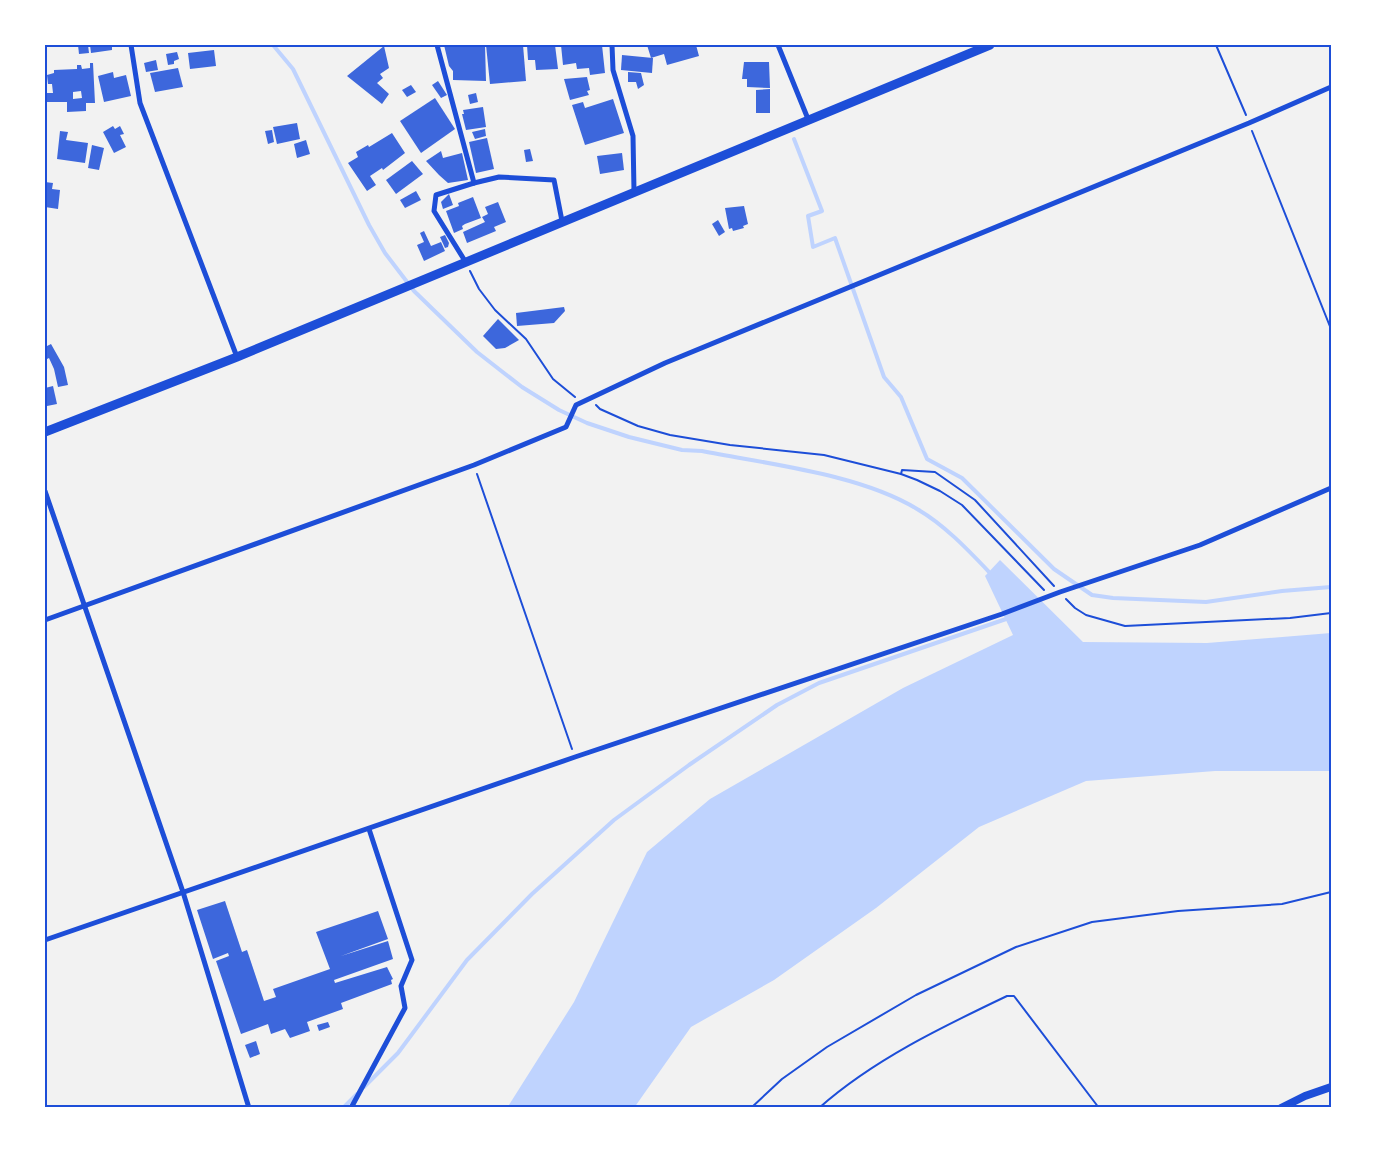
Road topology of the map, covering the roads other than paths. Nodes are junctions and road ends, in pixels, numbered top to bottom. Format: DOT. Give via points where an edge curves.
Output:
graph roads {
  1 [pos="131,45"];
  2 [pos="436,45"];
  3 [pos="612,45"];
  4 [pos="778,45"];
  5 [pos="990,45"];
  6 [pos="1331,87"];
  7 [pos="808,119"];
  8 [pos="474,183"];
  9 [pos="634,191"];
  10 [pos="562,221"];
  11 [pos="465,261"];
  12 [pos="237,357"];
  13 [pos="45,432"];
  14 [pos="1331,488"];
  15 [pos="45,491"];
  16 [pos="84,607"];
  17 [pos="45,620"];
  18 [pos="369,829"];
  19 [pos="183,892"];
  20 [pos="45,940"];
  21 [pos="1331,1087"];
  22 [pos="249,1108"];
  23 [pos="351,1108"];
  24 [pos="1281,1108"];
  1 -- 12 [label="street" via="140,103"];
  2 -- 8 [label="street"];
  3 -- 9 [label="street" via="613,70 633,136"];
  4 -- 7 [label="street"];
  5 -- 7 [label="main road"];
  6 -- 16 [label="street" via="665,363 579,404 566,427 474,465"];
  7 -- 9 [label="main road"];
  8 -- 10 [label="street" via="499,177 554,180"];
  8 -- 11 [label="street" via="436,195 434,211"];
  9 -- 10 [label="main road"];
  10 -- 11 [label="main road"];
  11 -- 12 [label="main road"];
  12 -- 13 [label="main road"];
  14 -- 18 [label="street" via="1200,545"];
  15 -- 16 [label="street"];
  16 -- 17 [label="street"];
  16 -- 19 [label="street"];
  18 -- 19 [label="street"];
  18 -- 23 [label="street" via="412,960 401,986 405,1008"];
  19 -- 20 [label="street"];
  19 -- 22 [label="street"];
  21 -- 24 [label="main road"];
}
